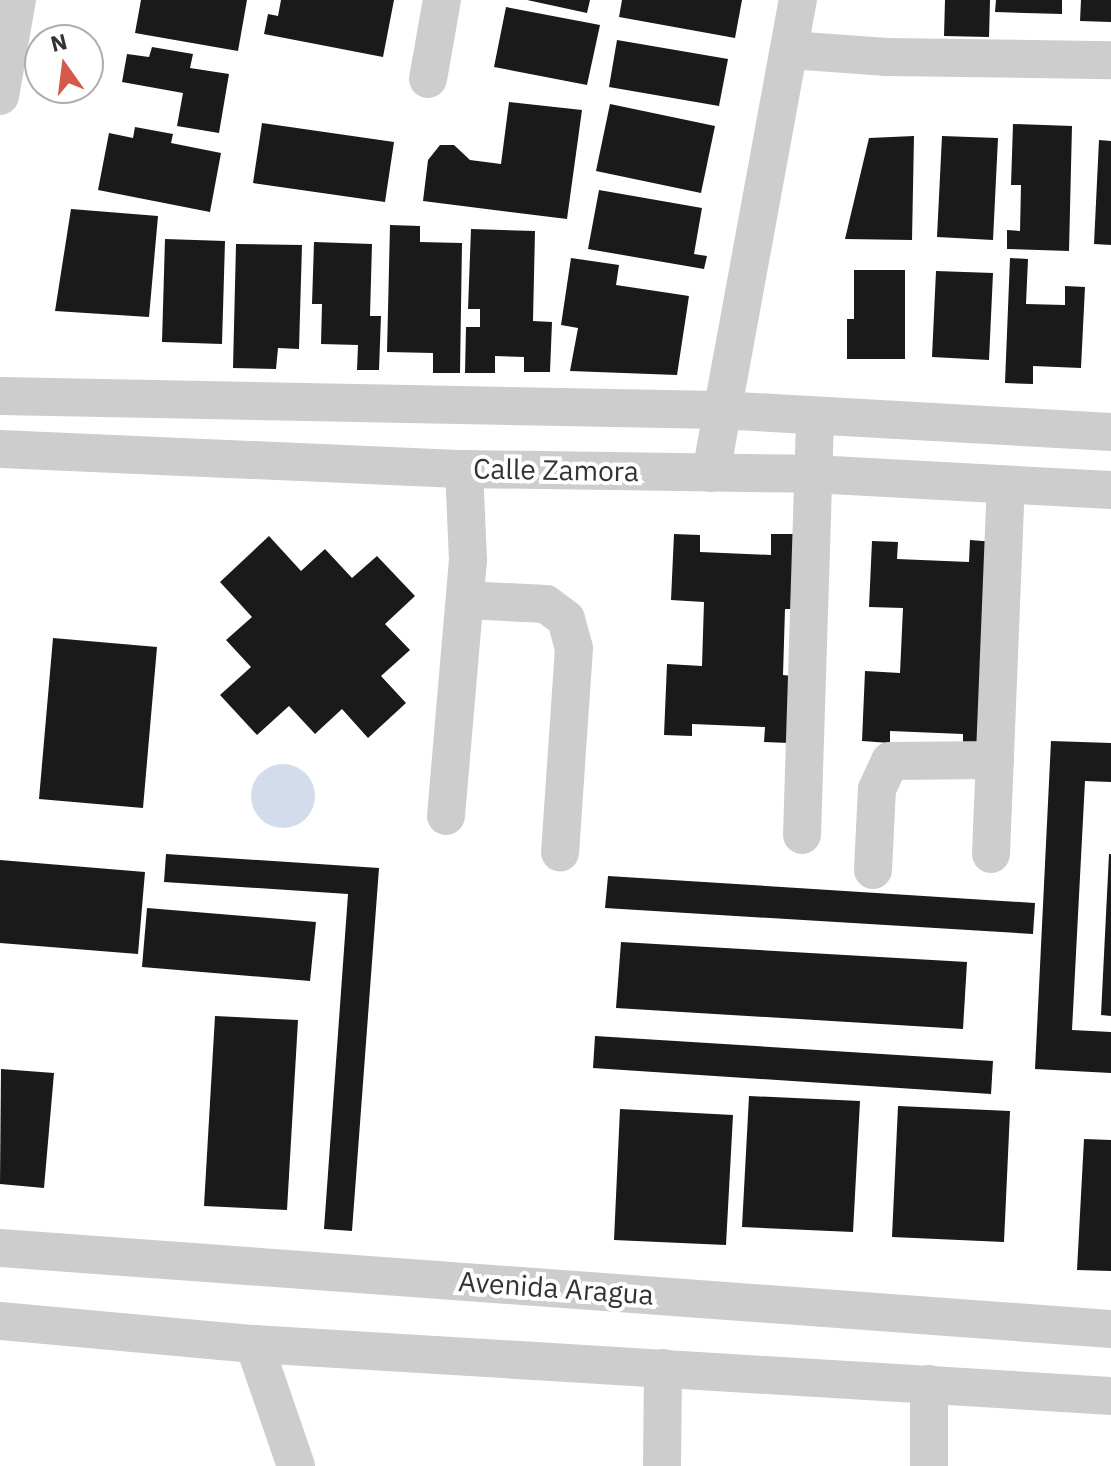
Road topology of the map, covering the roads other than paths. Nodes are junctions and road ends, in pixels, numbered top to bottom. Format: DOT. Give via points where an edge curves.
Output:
graph roads {
  1 [pos="17,0"];
  2 [pos="442,0"];
  3 [pos="798,0"];
  4 [pos="790,50"];
  5 [pos="1111,60"];
  6 [pos="428,79"];
  7 [pos="0,96"];
  8 [pos="0,396"];
  9 [pos="719,410"];
  10 [pos="815,416"];
  11 [pos="1111,432"];
  12 [pos="0,449"];
  13 [pos="464,469"];
  14 [pos="711,473"];
  15 [pos="813,474"];
  16 [pos="1006,486"];
  17 [pos="1111,490"];
  18 [pos="465,600"];
  19 [pos="995,760"];
  20 [pos="446,816"];
  21 [pos="802,835"];
  22 [pos="560,853"];
  23 [pos="991,854"];
  24 [pos="873,870"];
  25 [pos="0,1248"];
  26 [pos="0,1321"];
  27 [pos="1111,1329"];
  28 [pos="254,1344"];
  29 [pos="663,1368"];
  30 [pos="929,1384"];
  31 [pos="1111,1396"];
  32 [pos="296,1466"];
  33 [pos="662,1466"];
  34 [pos="929,1466"];
  1 -- 7 [label="street"];
  2 -- 6 [label="street"];
  3 -- 4 [label="street"];
  4 -- 5 [label="street"];
  4 -- 9 [label="street"];
  8 -- 9 [label="street"];
  9 -- 10 [label="street"];
  9 -- 14 [label="street"];
  10 -- 11 [label="street"];
  10 -- 15 [label="street"];
  12 -- 13 [label="street, Calle Zamora"];
  13 -- 14 [label="street, Calle Zamora"];
  13 -- 18 [label="street"];
  14 -- 15 [label="street, Calle Zamora"];
  15 -- 16 [label="street, Calle Zamora"];
  15 -- 21 [label="street"];
  16 -- 17 [label="street, Calle Zamora"];
  16 -- 19 [label="street"];
  18 -- 20 [label="street"];
  18 -- 22 [label="street" via="546,604 566,619 574,648"];
  19 -- 23 [label="street"];
  19 -- 24 [label="street" via="890,761 877,789"];
  25 -- 27 [label="street, Avenida Aragua"];
  26 -- 28 [label="street"];
  28 -- 29 [label="street"];
  28 -- 32 [label="street"];
  29 -- 30 [label="street"];
  29 -- 33 [label="street"];
  30 -- 31 [label="street"];
  30 -- 34 [label="street"];
}
